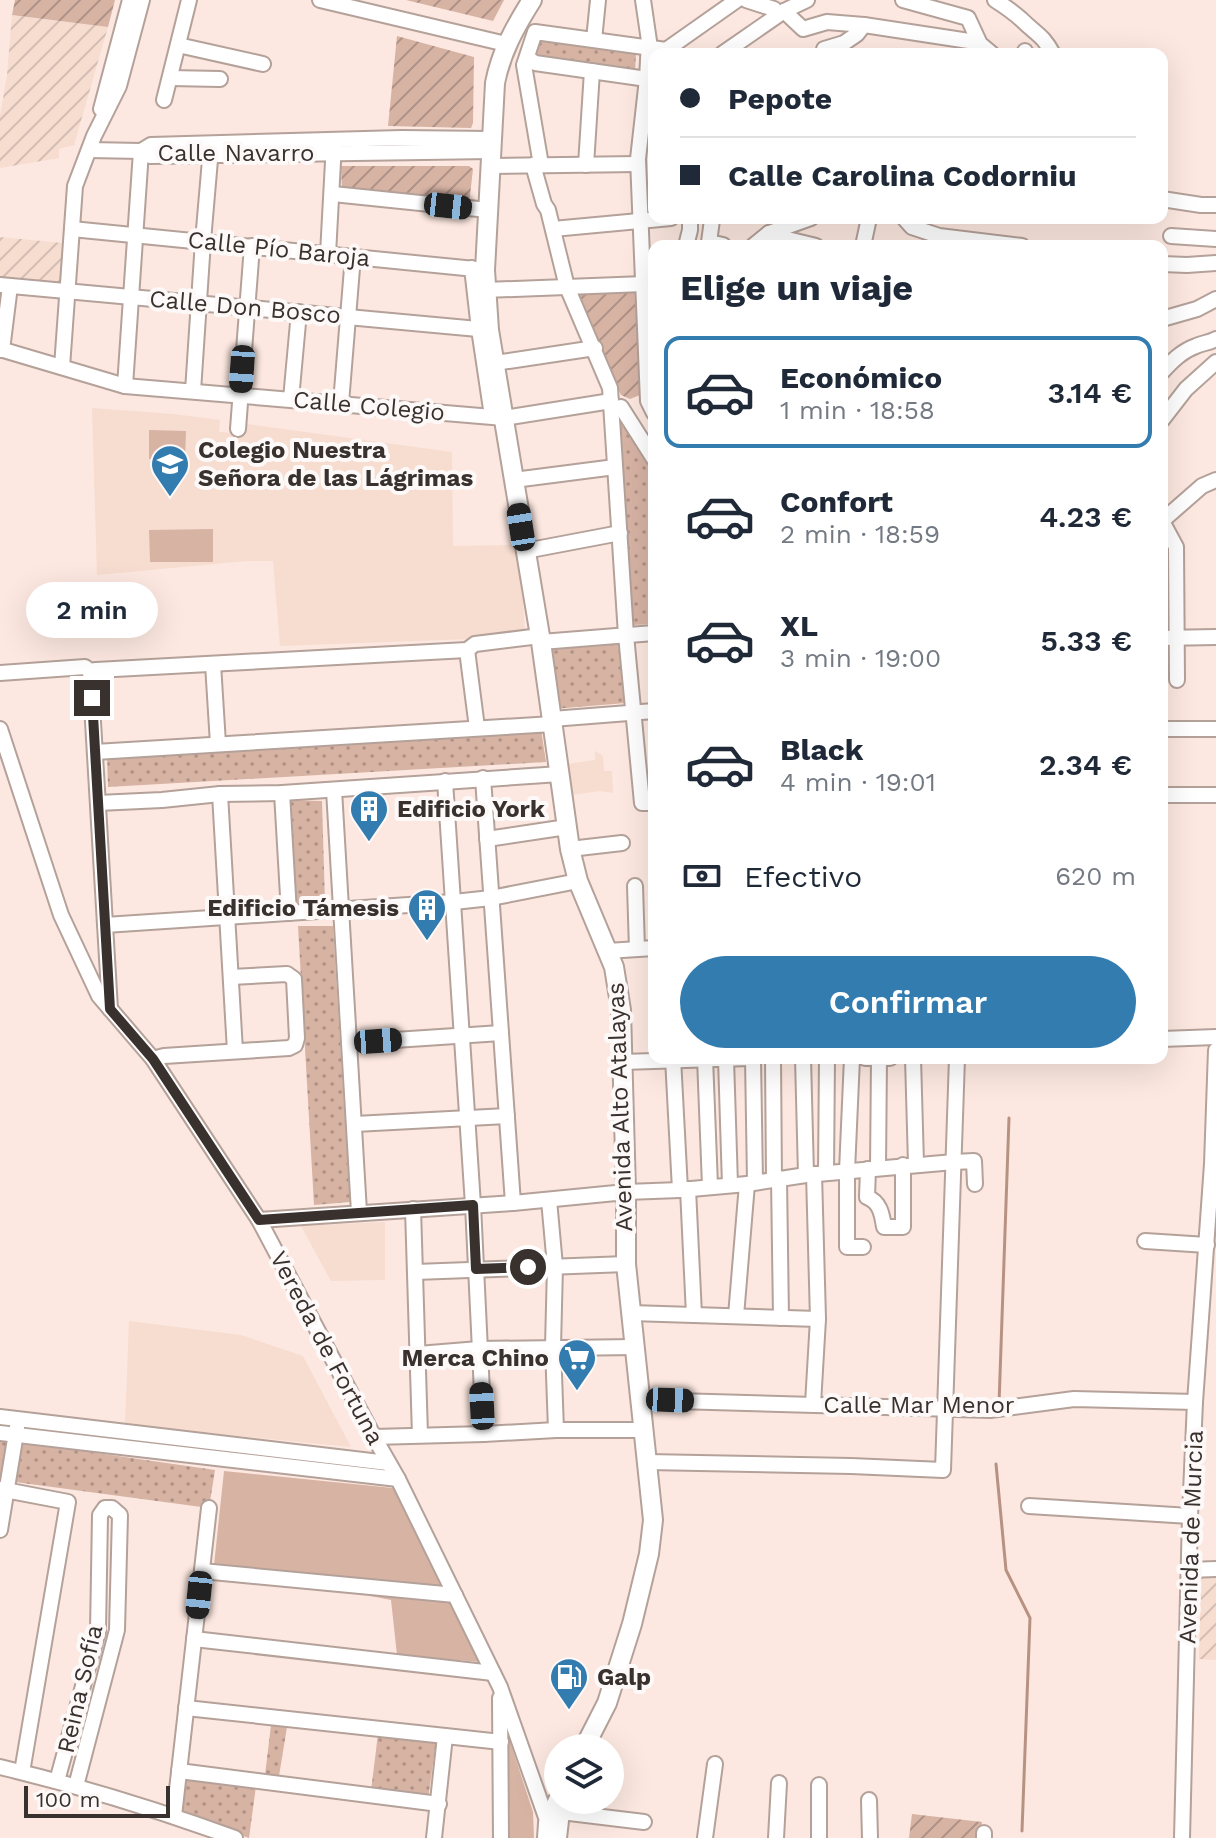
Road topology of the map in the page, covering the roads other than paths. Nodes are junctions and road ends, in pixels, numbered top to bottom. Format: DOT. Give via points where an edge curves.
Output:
graph roads {
  1 [pos="130,0"];
  2 [pos="140,0"];
  3 [pos="189,0"];
  4 [pos="320,0"];
  5 [pos="532,0"];
  6 [pos="598,0"];
  7 [pos="643,0"];
  8 [pos="737,0"];
  9 [pos="746,0"];
  10 [pos="807,0"];
  11 [pos="903,0"];
  12 [pos="995,0"];
  13 [pos="371,6"];
  14 [pos="783,7"];
  15 [pos="864,25"];
  16 [pos="594,40"];
  17 [pos="506,44"];
  18 [pos="178,45"];
  19 [pos="953,46"];
  20 [pos="649,47"];
  21 [pos="653,48"];
  22 [pos="673,48"];
  23 [pos="720,48"];
  24 [pos="730,48"];
  25 [pos="827,48"];
  26 [pos="982,48"];
  27 [pos="986,48"];
  28 [pos="1049,48"];
  29 [pos="527,57"];
  30 [pos="648,63"];
  31 [pos="263,64"];
  32 [pos="592,71"];
  33 [pos="170,78"];
  34 [pos="220,79"];
  35 [pos="647,79"];
  36 [pos="164,100"];
  37 [pos="91,143"];
  38 [pos="334,146"];
  39 [pos="646,148"];
  40 [pos="211,149"];
  41 [pos="141,151"];
  42 [pos="491,152"];
  43 [pos="638,164"];
  44 [pos="537,165"];
  45 [pos="586,165"];
  46 [pos="333,194"];
  47 [pos="1168,200"];
  48 [pos="1216,205"];
  49 [pos="488,210"];
  50 [pos="641,220"];
  51 [pos="648,220"];
  52 [pos="794,224"];
  53 [pos="910,224"];
  54 [pos="72,229"];
  55 [pos="553,229"];
  56 [pos="769,233"];
  57 [pos="136,235"];
  58 [pos="1171,236"];
  59 [pos="1216,239"];
  60 [pos="760,240"];
  61 [pos="791,240"];
  62 [pos="972,240"];
  63 [pos="203,241"];
  64 [pos="252,246"];
  65 [pos="328,254"];
  66 [pos="353,256"];
  67 [pos="1216,263"];
  68 [pos="1168,264"];
  69 [pos="479,269"];
  70 [pos="644,284"];
  71 [pos="5,285"];
  72 [pos="567,287"];
  73 [pos="68,290"];
  74 [pos="485,290"];
  75 [pos="131,296"];
  76 [pos="1216,299"];
  77 [pos="200,303"];
  78 [pos="247,307"];
  79 [pos="299,312"];
  80 [pos="348,317"];
  81 [pos="1168,317"];
  82 [pos="484,330"];
  83 [pos="1216,339"];
  84 [pos="648,344"];
  85 [pos="595,348"];
  86 [pos="1,349"];
  87 [pos="1216,362"];
  88 [pos="495,363"];
  89 [pos="1168,366"];
  90 [pos="62,367"];
  91 [pos="125,386"];
  92 [pos="193,391"];
  93 [pos="240,395"];
  94 [pos="291,399"];
  95 [pos="341,403"];
  96 [pos="648,404"];
  97 [pos="615,405"];
  98 [pos="1168,412"];
  99 [pos="498,417"];
  100 [pos="238,429"];
  101 [pos="648,451"];
  102 [pos="615,467"];
  103 [pos="514,480"];
  104 [pos="1216,480"];
  105 [pos="1168,516"];
  106 [pos="1168,524"];
  107 [pos="620,533"];
  108 [pos="525,551"];
  109 [pos="648,633"];
  110 [pos="626,635"];
  111 [pos="1178,637"];
  112 [pos="1216,637"];
  113 [pos="1168,638"];
  114 [pos="540,639"];
  115 [pos="467,650"];
  116 [pos="213,664"];
  117 [pos="90,671"];
  118 [pos="0,673"];
  119 [pos="1177,680"];
  120 [pos="648,711"];
  121 [pos="634,712"];
  122 [pos="553,721"];
  123 [pos="477,728"];
  124 [pos="0,729"];
  125 [pos="1168,729"];
  126 [pos="1216,729"];
  127 [pos="218,744"];
  128 [pos="95,752"];
  129 [pos="560,774"];
  130 [pos="483,778"];
  131 [pos="445,781"];
  132 [pos="334,790"];
  133 [pos="282,793"];
  134 [pos="220,794"];
  135 [pos="1168,795"];
  136 [pos="1216,795"];
  137 [pos="98,803"];
  138 [pos="648,803"];
  139 [pos="567,827"];
  140 [pos="487,839"];
  141 [pos="622,843"];
  142 [pos="570,849"];
  143 [pos="578,881"];
  144 [pos="635,886"];
  145 [pos="491,898"];
  146 [pos="454,902"];
  147 [pos="341,909"];
  148 [pos="289,913"];
  149 [pos="227,917"];
  150 [pos="105,925"];
  151 [pos="648,948"];
  152 [pos="637,949"];
  153 [pos="607,951"];
  154 [pos="231,977"];
  155 [pos="108,980"];
  156 [pos="99,996"];
  157 [pos="110,1009"];
  158 [pos="501,1033"];
  159 [pos="461,1036"];
  160 [pos="1216,1037"];
  161 [pos="1168,1039"];
  162 [pos="349,1043"];
  163 [pos="1216,1050"];
  164 [pos="235,1051"];
  165 [pos="153,1059"];
  166 [pos="648,1060"];
  167 [pos="622,1062"];
  168 [pos="673,1064"];
  169 [pos="705,1064"];
  170 [pos="726,1064"];
  171 [pos="748,1064"];
  172 [pos="773,1064"];
  173 [pos="804,1064"];
  174 [pos="826,1064"];
  175 [pos="852,1064"];
  176 [pos="879,1064"];
  177 [pos="913,1064"];
  178 [pos="957,1064"];
  179 [pos="507,1116"];
  180 [pos="466,1118"];
  181 [pos="355,1124"];
  182 [pos="954,1162"];
  183 [pos="910,1164"];
  184 [pos="873,1168"];
  185 [pos="847,1171"];
  186 [pos="815,1174"];
  187 [pos="776,1179"];
  188 [pos="751,1183"];
  189 [pos="975,1184"];
  190 [pos="730,1185"];
  191 [pos="710,1186"];
  192 [pos="684,1190"];
  193 [pos="1213,1191"];
  194 [pos="626,1192"];
  195 [pos="549,1200"];
  196 [pos="513,1203"];
  197 [pos="473,1205"];
  198 [pos="413,1209"];
  199 [pos="359,1212"];
  200 [pos="259,1220"];
  201 [pos="1145,1241"];
  202 [pos="1207,1245"];
  203 [pos="863,1247"];
  204 [pos="626,1264"];
  205 [pos="555,1266"];
  206 [pos="476,1269"];
  207 [pos="415,1272"];
  208 [pos="631,1313"];
  209 [pos="694,1315"];
  210 [pos="736,1316"];
  211 [pos="781,1318"];
  212 [pos="818,1319"];
  213 [pos="553,1347"];
  214 [pos="635,1347"];
  215 [pos="479,1349"];
  216 [pos="418,1354"];
  217 [pos="641,1400"];
  218 [pos="1195,1402"];
  219 [pos="813,1404"];
  220 [pos="946,1408"];
  221 [pos="0,1417"];
  222 [pos="18,1420"];
  223 [pos="556,1430"];
  224 [pos="643,1430"];
  225 [pos="0,1433"];
  226 [pos="484,1434"];
  227 [pos="420,1435"];
  228 [pos="16,1436"];
  229 [pos="374,1437"];
  230 [pos="647,1462"];
  231 [pos="388,1463"];
  232 [pos="398,1479"];
  233 [pos="3,1490"];
  234 [pos="1029,1506"];
  235 [pos="209,1508"];
  236 [pos="1190,1516"];
  237 [pos="0,1530"];
  238 [pos="1216,1569"];
  239 [pos="1189,1570"];
  240 [pos="202,1571"];
  241 [pos="455,1595"];
  242 [pos="194,1639"];
  243 [pos="497,1680"];
  244 [pos="186,1708"];
  245 [pos="591,1734"];
  246 [pos="445,1736"];
  247 [pos="501,1742"];
  248 [pos="715,1764"];
  249 [pos="0,1767"];
  250 [pos="179,1771"];
  251 [pos="22,1772"];
  252 [pos="57,1781"];
  253 [pos="779,1783"];
  254 [pos="819,1785"];
  255 [pos="76,1786"];
  256 [pos="869,1800"];
  257 [pos="439,1804"];
  258 [pos="174,1816"];
  259 [pos="555,1820"];
  260 [pos="644,1822"];
  261 [pos="235,1838"];
  262 [pos="434,1838"];
  263 [pos="501,1838"];
  264 [pos="705,1838"];
  265 [pos="776,1838"];
  266 [pos="819,1838"];
  267 [pos="870,1838"];
  268 [pos="1182,1838"];
  1 -- 37 [label="street"];
  2 -- 37 [label="street" via="119,86"];
  3 -- 18 [label="street"];
  4 -- 13 [label="street"];
  5 -- 17 [label="main road, Avenida Alto Atalayas"];
  6 -- 16 [label="street"];
  7 -- 20 [label="street"];
  8 -- 22 [label="street"];
  9 -- 14 [label="street"];
  10 -- 14 [label="street"];
  11 -- 27 [label="street" via="968,18"];
  12 -- 28 [label="street" via="1041,35"];
  13 -- 17 [label="street"];
  14 -- 15 [label="street" via="803,29 827,22"];
  14 -- 23 [label="street"];
  14 -- 24 [label="street"];
  15 -- 19 [label="street"];
  15 -- 25 [label="street" via="844,43"];
  16 -- 20 [label="street"];
  16 -- 29 [label="street" via="535,32"];
  17 -- 42 [label="main road, Avenida Alto Atalayas" via="495,83"];
  18 -- 31 [label="street"];
  18 -- 33 [label="street"];
  19 -- 26 [label="street" via="969,41"];
  20 -- 21 [label="street"];
  29 -- 32 [label="street" via="535,63"];
  29 -- 44 [label="street"];
  30 -- 35 [label="street"];
  32 -- 35 [label="street"];
  32 -- 45 [label="street"];
  33 -- 34 [label="street"];
  33 -- 36 [label="street"];
  35 -- 39 [label="street"];
  37 -- 41 [label="street, Calle Navarro"];
  37 -- 54 [label="street" via="75,186"];
  38 -- 40 [label="street, Calle Navarro"];
  38 -- 42 [label="street, Calle Navarro"];
  38 -- 46 [label="street"];
  39 -- 43 [label="street"];
  40 -- 41 [label="street, Calle Navarro" via="150,156"];
  40 -- 63 [label="street"];
  41 -- 57 [label="street"];
  42 -- 44 [label="street, Calle Navarro"];
  42 -- 49 [label="main road, Avenida Alto Atalayas"];
  43 -- 45 [label="street, Calle Navarro"];
  43 -- 50 [label="street"];
  44 -- 45 [label="street, Calle Navarro"];
  44 -- 55 [label="street"];
  46 -- 49 [label="street"];
  46 -- 65 [label="street"];
  47 -- 48 [label="street"];
  49 -- 69 [label="main road, Avenida Alto Atalayas"];
  50 -- 51 [label="street"];
  50 -- 55 [label="street"];
  50 -- 70 [label="street"];
  52 -- 56 [label="street"];
  53 -- 62 [label="street" via="939,236"];
  54 -- 57 [label="street, Calle Pío Baroja"];
  54 -- 73 [label="street"];
  55 -- 72 [label="street"];
  56 -- 60 [label="street"];
  56 -- 61 [label="street"];
  57 -- 63 [label="street, Calle Pío Baroja"];
  57 -- 75 [label="street"];
  58 -- 59 [label="street"];
  63 -- 64 [label="street, Calle Pío Baroja"];
  63 -- 77 [label="street"];
  64 -- 65 [label="street, Calle Pío Baroja"];
  64 -- 78 [label="street"];
  65 -- 66 [label="street, Calle Pío Baroja"];
  66 -- 69 [label="street, Calle Pío Baroja"];
  66 -- 80 [label="street"];
  67 -- 68 [label="street"];
  69 -- 74 [label="main road, Avenida Alto Atalayas"];
  69 -- 82 [label="street"];
  70 -- 72 [label="street"];
  70 -- 84 [label="street"];
  71 -- 73 [label="street, Calle Don Bosco"];
  71 -- 86 [label="street"];
  72 -- 74 [label="street"];
  72 -- 85 [label="street"];
  73 -- 75 [label="street, Calle Don Bosco"];
  73 -- 90 [label="street"];
  74 -- 82 [label="main road, Avenida Alto Atalayas"];
  75 -- 77 [label="street, Calle Don Bosco"];
  75 -- 91 [label="street"];
  76 -- 81 [label="street"];
  77 -- 78 [label="street, Calle Don Bosco"];
  77 -- 92 [label="street"];
  78 -- 79 [label="street, Calle Don Bosco"];
  78 -- 93 [label="street"];
  79 -- 80 [label="street, Calle Don Bosco"];
  79 -- 94 [label="street"];
  80 -- 82 [label="street, Calle Don Bosco"];
  80 -- 95 [label="street"];
  82 -- 88 [label="main road, Avenida Alto Atalayas"];
  82 -- 99 [label="street"];
  83 -- 89 [label="street" via="1198,344"];
  85 -- 88 [label="street"];
  85 -- 97 [label="street"];
  86 -- 90 [label="street, Calle Colegio"];
  87 -- 98 [label="street"];
  88 -- 99 [label="main road, Avenida Alto Atalayas"];
  90 -- 91 [label="street, Calle Colegio"];
  91 -- 92 [label="street, Calle Colegio"];
  92 -- 93 [label="street, Calle Colegio"];
  93 -- 94 [label="street, Calle Colegio"];
  93 -- 100 [label="street"];
  94 -- 95 [label="street, Calle Colegio"];
  95 -- 99 [label="street, Calle Colegio"];
  96 -- 97 [label="street, Calle Colegio"];
  97 -- 99 [label="street, Calle Colegio"];
  97 -- 101 [label="street"];
  97 -- 102 [label="street"];
  99 -- 103 [label="main road, Avenida Alto Atalayas"];
  102 -- 103 [label="street"];
  102 -- 107 [label="street"];
  103 -- 108 [label="main road, Avenida Alto Atalayas"];
  104 -- 105 [label="street"];
  106 -- 111 [label="street" via="1176,547"];
  107 -- 108 [label="street"];
  107 -- 110 [label="street"];
  108 -- 114 [label="main road, Avenida Alto Atalayas"];
  109 -- 110 [label="street"];
  110 -- 114 [label="street"];
  110 -- 121 [label="street"];
  111 -- 112 [label="street"];
  111 -- 113 [label="street"];
  111 -- 119 [label="street"];
  114 -- 115 [label="street" via="475,644"];
  114 -- 122 [label="main road, Avenida Alto Atalayas"];
  115 -- 116 [label="street"];
  115 -- 123 [label="street"];
  116 -- 117 [label="street"];
  116 -- 127 [label="street"];
  117 -- 118 [label="street" via="85,667"];
  117 -- 128 [label="street"];
  120 -- 121 [label="street"];
  121 -- 122 [label="street"];
  121 -- 138 [label="street"];
  122 -- 123 [label="street"];
  122 -- 129 [label="main road, Avenida Alto Atalayas"];
  123 -- 127 [label="street"];
  124 -- 156 [label="street, Vereda de Fortuna" via="61,915"];
  125 -- 126 [label="street"];
  127 -- 128 [label="street"];
  128 -- 137 [label="street"];
  129 -- 130 [label="street"];
  129 -- 139 [label="main road, Avenida Alto Atalayas"];
  130 -- 131 [label="street"];
  130 -- 140 [label="street"];
  131 -- 132 [label="street"];
  131 -- 146 [label="street"];
  132 -- 133 [label="street"];
  132 -- 147 [label="street"];
  133 -- 134 [label="street"];
  133 -- 148 [label="street"];
  134 -- 137 [label="street"];
  134 -- 149 [label="street"];
  135 -- 136 [label="street"];
  137 -- 150 [label="street"];
  139 -- 140 [label="street"];
  139 -- 142 [label="main road, Avenida Alto Atalayas"];
  140 -- 145 [label="street"];
  141 -- 142 [label="street"];
  142 -- 143 [label="main road, Avenida Alto Atalayas"];
  143 -- 145 [label="street"];
  143 -- 153 [label="main road, Avenida Alto Atalayas"];
  144 -- 152 [label="street"];
  145 -- 146 [label="street"];
  145 -- 158 [label="street"];
  146 -- 147 [label="street"];
  146 -- 159 [label="street"];
  147 -- 148 [label="street"];
  147 -- 162 [label="street"];
  148 -- 149 [label="street"];
  149 -- 150 [label="street"];
  149 -- 154 [label="street"];
  150 -- 155 [label="street"];
  151 -- 152 [label="street"];
  152 -- 153 [label="street"];
  153 -- 167 [label="main road, Avenida Alto Atalayas" via="621,1010"];
  154 -- 164 [label="street"];
  154 -- 164 [label="street" via="287,974 294,979 295,1045"];
  155 -- 156 [label="street"];
  155 -- 157 [label="street"];
  156 -- 157 [label="street, Vereda de Fortuna"];
  157 -- 165 [label="street, Vereda de Fortuna"];
  158 -- 159 [label="street"];
  158 -- 179 [label="street"];
  159 -- 162 [label="street"];
  159 -- 180 [label="street"];
  160 -- 161 [label="street"];
  162 -- 181 [label="street"];
  163 -- 193 [label="street, Avenida de Murcia"];
  164 -- 165 [label="street"];
  165 -- 200 [label="street, Vereda de Fortuna"];
  166 -- 167 [label="street"];
  167 -- 194 [label="main road, Avenida Alto Atalayas"];
  168 -- 192 [label="street"];
  169 -- 191 [label="street"];
  170 -- 190 [label="street"];
  171 -- 188 [label="street"];
  172 -- 187 [label="street"];
  173 -- 186 [label="street"];
  174 -- 186 [label="street"];
  175 -- 185 [label="street"];
  176 -- 184 [label="street"];
  177 -- 183 [label="street"];
  178 -- 182 [label="street"];
  179 -- 180 [label="street"];
  179 -- 196 [label="street"];
  180 -- 181 [label="street"];
  180 -- 197 [label="street"];
  181 -- 199 [label="street"];
  182 -- 183 [label="street"];
  182 -- 189 [label="street" via="974,1161"];
  182 -- 220 [label="street"];
  183 -- 184 [label="street"];
  183 -- 184 [label="street" via="903,1227 884,1227 882,1213 867,1197"];
  184 -- 185 [label="street"];
  185 -- 186 [label="street"];
  185 -- 203 [label="street" via="847,1247"];
  186 -- 187 [label="street"];
  186 -- 212 [label="street"];
  187 -- 188 [label="street"];
  187 -- 211 [label="street"];
  188 -- 190 [label="street"];
  188 -- 210 [label="street"];
  190 -- 191 [label="street"];
  191 -- 192 [label="street"];
  192 -- 194 [label="street"];
  192 -- 209 [label="street"];
  193 -- 202 [label="street, Avenida de Murcia"];
  194 -- 195 [label="street"];
  194 -- 204 [label="main road, Avenida Alto Atalayas"];
  195 -- 196 [label="street"];
  195 -- 205 [label="street"];
  196 -- 197 [label="street"];
  197 -- 198 [label="street"];
  197 -- 206 [label="street"];
  198 -- 199 [label="street"];
  198 -- 207 [label="street"];
  199 -- 200 [label="street"];
  200 -- 229 [label="street, Vereda de Fortuna"];
  201 -- 202 [label="street"];
  202 -- 218 [label="street, Avenida de Murcia"];
  204 -- 205 [label="street"];
  204 -- 208 [label="main road, Avenida Alto Atalayas"];
  205 -- 206 [label="street"];
  205 -- 213 [label="street"];
  206 -- 207 [label="street"];
  206 -- 215 [label="street"];
  207 -- 216 [label="street"];
  208 -- 209 [label="street"];
  208 -- 214 [label="main road, Avenida Alto Atalayas"];
  209 -- 210 [label="street"];
  210 -- 211 [label="street"];
  211 -- 212 [label="street"];
  212 -- 219 [label="street"];
  213 -- 214 [label="street"];
  213 -- 215 [label="street"];
  213 -- 223 [label="street"];
  214 -- 217 [label="main road, Avenida Alto Atalayas"];
  215 -- 216 [label="street"];
  215 -- 226 [label="street"];
  216 -- 227 [label="street"];
  217 -- 219 [label="street, Calle Mar Menor"];
  217 -- 224 [label="main road, Avenida Alto Atalayas"];
  218 -- 220 [label="street, Calle Mar Menor" via="1074,1399 990,1410"];
  218 -- 236 [label="street, Avenida de Murcia"];
  219 -- 220 [label="street, Calle Mar Menor"];
  220 -- 230 [label="street" via="943,1470"];
  221 -- 222 [label="street"];
  222 -- 228 [label="street"];
  222 -- 231 [label="street"];
  223 -- 224 [label="street"];
  223 -- 226 [label="street"];
  224 -- 230 [label="main road, Avenida Alto Atalayas"];
  225 -- 228 [label="street"];
  226 -- 227 [label="street"];
  227 -- 229 [label="street"];
  228 -- 232 [label="street"];
  228 -- 233 [label="street"];
  229 -- 231 [label="street, Vereda de Fortuna"];
  230 -- 245 [label="main road, Avenida Alto Atalayas" via="653,1520 649,1554 607,1703"];
  231 -- 232 [label="street, Vereda de Fortuna"];
  232 -- 241 [label="street, Vereda de Fortuna"];
  233 -- 237 [label="street"];
  233 -- 251 [label="street" via="68,1502"];
  234 -- 236 [label="street"];
  235 -- 240 [label="street"];
  236 -- 239 [label="street, Avenida de Murcia"];
  238 -- 239 [label="street"];
  239 -- 268 [label="street, Avenida de Murcia"];
  240 -- 241 [label="street"];
  240 -- 242 [label="street"];
  241 -- 243 [label="street, Vereda de Fortuna"];
  242 -- 243 [label="street"];
  242 -- 244 [label="street"];
  243 -- 247 [label="street"];
  243 -- 259 [label="street, Vereda de Fortuna"];
  244 -- 246 [label="street"];
  244 -- 250 [label="street"];
  246 -- 247 [label="street"];
  246 -- 257 [label="street"];
  247 -- 263 [label="street"];
  248 -- 264 [label="street"];
  249 -- 251 [label="street"];
  250 -- 257 [label="street"];
  250 -- 258 [label="street"];
  251 -- 252 [label="street"];
  252 -- 255 [label="street"];
  252 -- 255 [label="street, Reina Sofía" via="98,1631 100,1515 112,1508 120,1515 117,1630"];
  253 -- 265 [label="street"];
  254 -- 266 [label="street"];
  255 -- 258 [label="street"];
  256 -- 267 [label="street"];
  257 -- 262 [label="street"];
  258 -- 261 [label="street"];
  259 -- 260 [label="street"];
}
